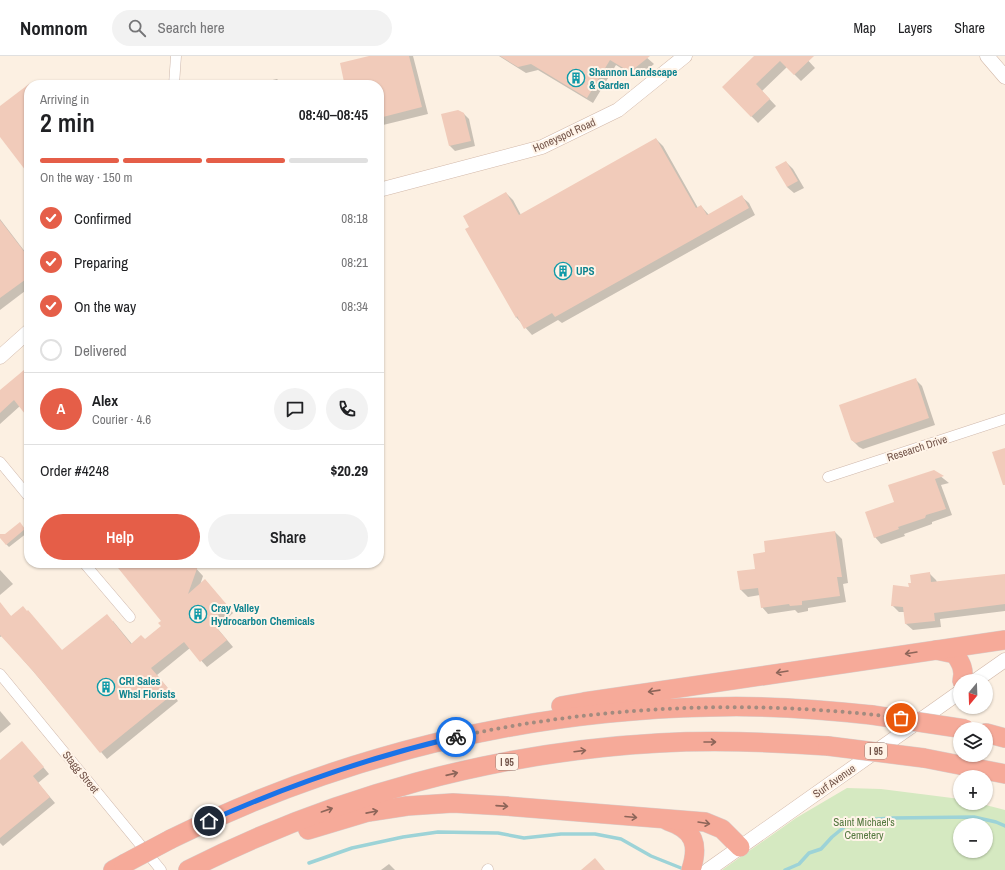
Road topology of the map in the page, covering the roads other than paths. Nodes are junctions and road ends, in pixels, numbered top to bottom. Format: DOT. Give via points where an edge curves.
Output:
graph roads {
  1 [pos="176,56"];
  2 [pos="685,56"];
  3 [pos="987,56"];
  4 [pos="1005,77"];
  5 [pos="174,80"];
  6 [pos="384,189"];
  7 [pos="24,335"];
  8 [pos="0,357"];
  9 [pos="1005,419"];
  10 [pos="0,462"];
  11 [pos="828,477"];
  12 [pos="24,491"];
  13 [pos="88,568"];
  14 [pos="130,617"];
  15 [pos="1005,640"];
  16 [pos="933,650"];
  17 [pos="1005,660"];
  18 [pos="0,674"];
  19 [pos="964,674"];
  20 [pos="985,674"];
  21 [pos="953,697"];
  22 [pos="953,727"];
  23 [pos="993,735"];
  24 [pos="1005,738"];
  25 [pos="429,743"];
  26 [pos="1005,774"];
  27 [pos="665,820"];
  28 [pos="740,846"];
  29 [pos="118,867"];
  30 [pos="194,867"];
  31 [pos="161,870"];
  32 [pos="691,870"];
  33 [pos="708,870"];
  1 -- 5 [label="street"];
  2 -- 6 [label="main road, Honeyspot Road" via="618,110 542,147"];
  3 -- 4 [label="main road"];
  7 -- 8 [label="main road"];
  9 -- 11 [label="street, Research Drive"];
  10 -- 12 [label="street"];
  13 -- 14 [label="street"];
  15 -- 16 [label="highway"];
  16 -- 19 [label="highway" via="955,654 961,662"];
  16 -- 25 [label="highway, one-way" via="584,702 545,710"];
  17 -- 20 [label="main road"];
  18 -- 31 [label="street, Stagg Street"];
  21 -- 28 [label="main road, Surf Avenue"];
  22 -- 25 [label="highway, bridge" via="827,710 759,707 670,708 550,719"];
  23 -- 24 [label="highway"];
  25 -- 29 [label="highway, bridge" via="298,784 233,810"];
  30 -- 26 [label="highway, I 95, one-way, bridge" via="280,828 362,799 445,776 571,752 659,743 744,742 828,746 924,758"];
  27 -- 28 [label="highway, one-way" via="712,824 729,834"];
  30 -- 27 [label="highway, one-way" via="368,812 407,806 453,803"];
  27 -- 32 [label="highway" via="682,827 693,838 695,850"];
  28 -- 33 [label="main road, Surf Avenue"];
}
